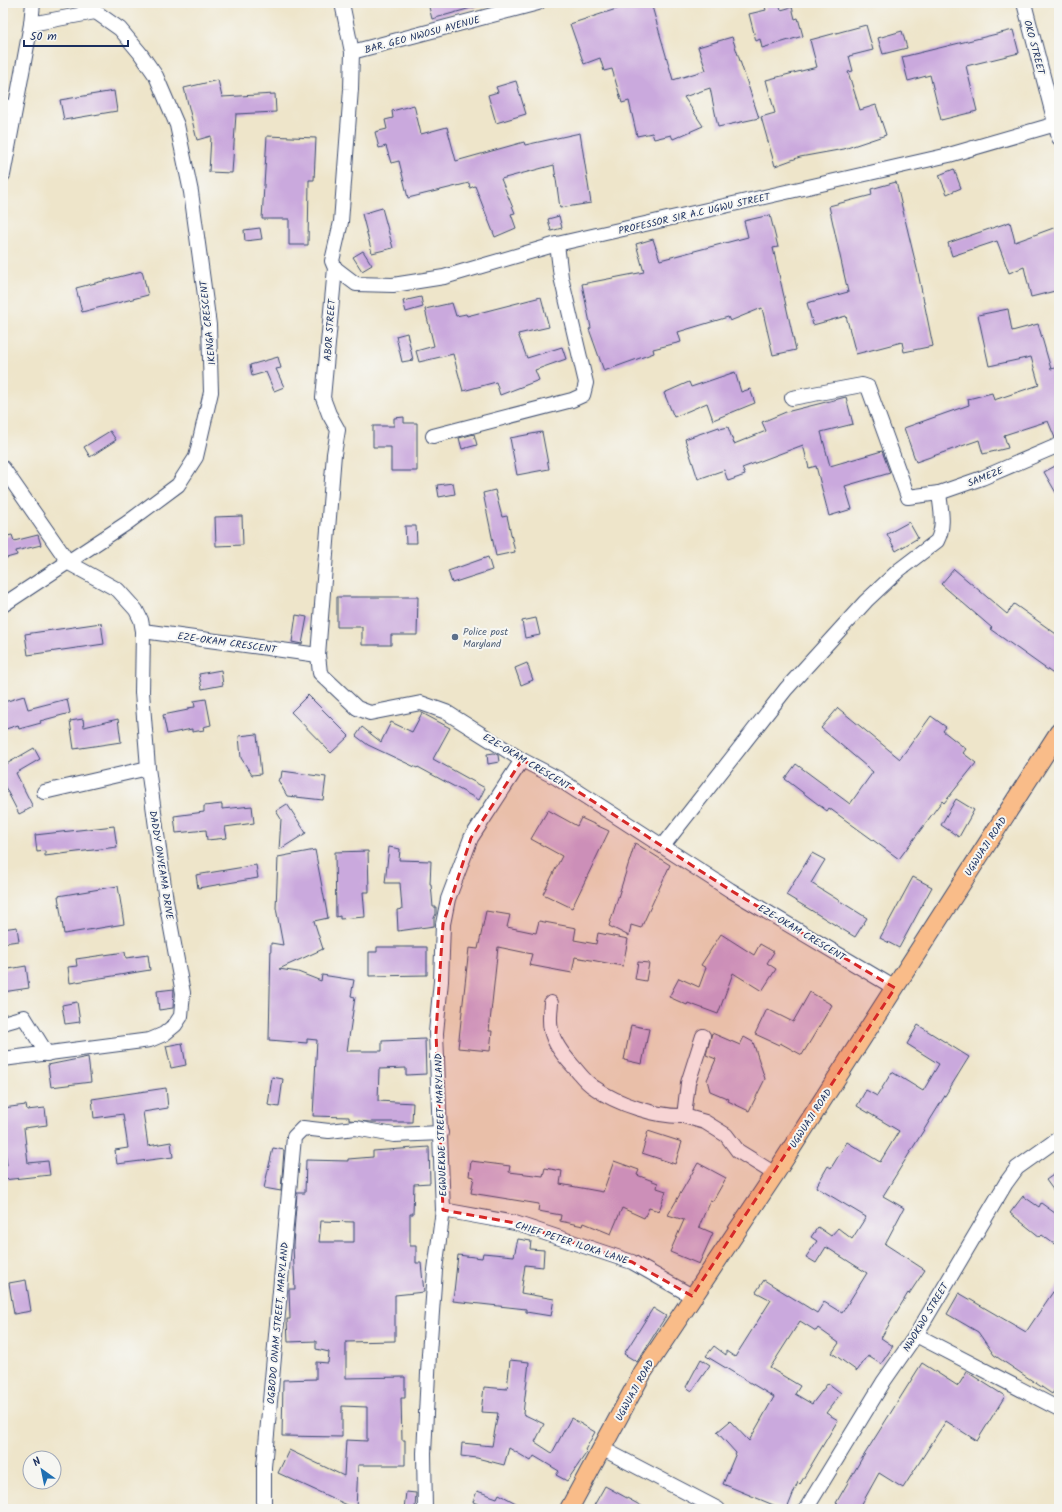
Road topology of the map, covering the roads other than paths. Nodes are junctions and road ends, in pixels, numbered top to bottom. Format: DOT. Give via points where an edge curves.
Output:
graph roads {
  1 [pos="33,3"];
  2 [pos="83,3"];
  3 [pos="342,3"];
  4 [pos="538,3"];
  5 [pos="1024,3"];
  6 [pos="95,12"];
  7 [pos="31,24"];
  8 [pos="352,52"];
  9 [pos="9,107"];
  10 [pos="1057,131"];
  11 [pos="3,175"];
  12 [pos="557,244"];
  13 [pos="335,268"];
  14 [pos="792,398"];
  15 [pos="433,436"];
  16 [pos="1059,445"];
  17 [pos="3,468"];
  18 [pos="939,493"];
  19 [pos="69,563"];
  20 [pos="3,605"];
  21 [pos="143,631"];
  22 [pos="318,655"];
  23 [pos="1059,732"];
  24 [pos="522,760"];
  25 [pos="148,768"];
  26 [pos="44,792"];
  27 [pos="663,846"];
  28 [pos="895,988"];
  29 [pos="551,1003"];
  30 [pos="3,1023"];
  31 [pos="703,1036"];
  32 [pos="47,1054"];
  33 [pos="3,1059"];
  34 [pos="684,1116"];
  35 [pos="441,1133"];
  36 [pos="1059,1138"];
  37 [pos="774,1174"];
  38 [pos="443,1210"];
  39 [pos="692,1296"];
  40 [pos="916,1335"];
  41 [pos="1058,1405"];
  42 [pos="603,1449"];
  43 [pos="712,1508"];
  44 [pos="264,1509"];
  45 [pos="425,1509"];
  46 [pos="569,1509"];
  47 [pos="806,1509"];
  1 -- 7 [label="street"];
  2 -- 6 [label="street, IKENGA CRESCENT"];
  3 -- 8 [label="street, ABOR STREET"];
  4 -- 8 [label="street, BAR. GEO NWOSU AVENUE"];
  5 -- 10 [label="street, OKO STREET"];
  6 -- 7 [label="street"];
  6 -- 19 [label="street, IKENGA CRESCENT" via="120,29 142,55 156,76 177,125 191,192 209,325 212,392 196,457 178,484"];
  7 -- 9 [label="street"];
  8 -- 13 [label="street, ABOR STREET" via="341,222 332,261"];
  9 -- 11 [label="street"];
  10 -- 12 [label="street, PROFESSOR SIR A.C UGWU STREET"];
  12 -- 13 [label="street, PROFESSOR SIR A.C UGWU STREET" via="444,276 393,285 356,284"];
  12 -- 15 [label="street" via="561,277 586,383 583,395"];
  13 -- 22 [label="street, ABOR STREET" via="324,398 338,432 334,454"];
  14 -- 18 [label="street, SAMEZE" via="862,385 868,387 908,497"];
  16 -- 18 [label="street, SAMEZE" via="982,478"];
  17 -- 19 [label="street"];
  18 -- 27 [label="street" via="942,522 937,541 899,570 866,601 786,689"];
  19 -- 20 [label="street, IKENGA CRESCENT"];
  19 -- 21 [label="street, DADDY ONYEAMA DRIVE" via="125,596 136,610"];
  21 -- 22 [label="street, EZE-OKAM CRESCENT"];
  21 -- 25 [label="street, DADDY ONYEAMA DRIVE" via="142,692"];
  22 -- 24 [label="street, EZE-OKAM CRESCENT" via="320,673 356,708 370,713 421,703 467,723"];
  23 -- 28 [label="main road, UGWUAJI ROAD"];
  24 -- 27 [label="street, EZE-OKAM CRESCENT" via="557,778"];
  24 -- 35 [label="street, EGWUEKWE STREET MARYLAND" via="470,838 445,913 442,981 436,1033"];
  25 -- 26 [label="street"];
  25 -- 32 [label="street, DADDY ONYEAMA DRIVE" via="166,900 183,993 181,1016 164,1034 150,1040"];
  27 -- 28 [label="street, EZE-OKAM CRESCENT" via="730,890"];
  28 -- 37 [label="main road, UGWUAJI ROAD"];
  29 -- 34 [label="street" via="550,1025 554,1039 568,1061 593,1088 636,1107 673,1116"];
  30 -- 32 [label="street" via="24,1017"];
  31 -- 34 [label="street" via="688,1084"];
  32 -- 33 [label="street, DADDY ONYEAMA DRIVE"];
  34 -- 37 [label="street" via="705,1122 726,1135 738,1152"];
  35 -- 38 [label="street, EGWUEKWE STREET MARYLAND"];
  35 -- 44 [label="street, OGBODO ONAM STREET, MARYLAND" via="394,1135 355,1128 330,1131 303,1128 294,1137 264,1467"];
  36 -- 40 [label="street, NWOKWO STREET" via="1017,1168 1006,1183"];
  37 -- 39 [label="main road, UGWUAJI ROAD"];
  38 -- 39 [label="street, CHIEF PETER ILOKA LANE" via="515,1223 632,1262"];
  38 -- 45 [label="street, EGWUEKWE STREET MARYLAND" via="427,1382"];
  39 -- 42 [label="main road, UGWUAJI ROAD" via="643,1372"];
  40 -- 41 [label="street"];
  40 -- 47 [label="street, NWOKWO STREET" via="884,1381"];
  42 -- 43 [label="street"];
  42 -- 46 [label="main road, UGWUAJI ROAD"];
}
